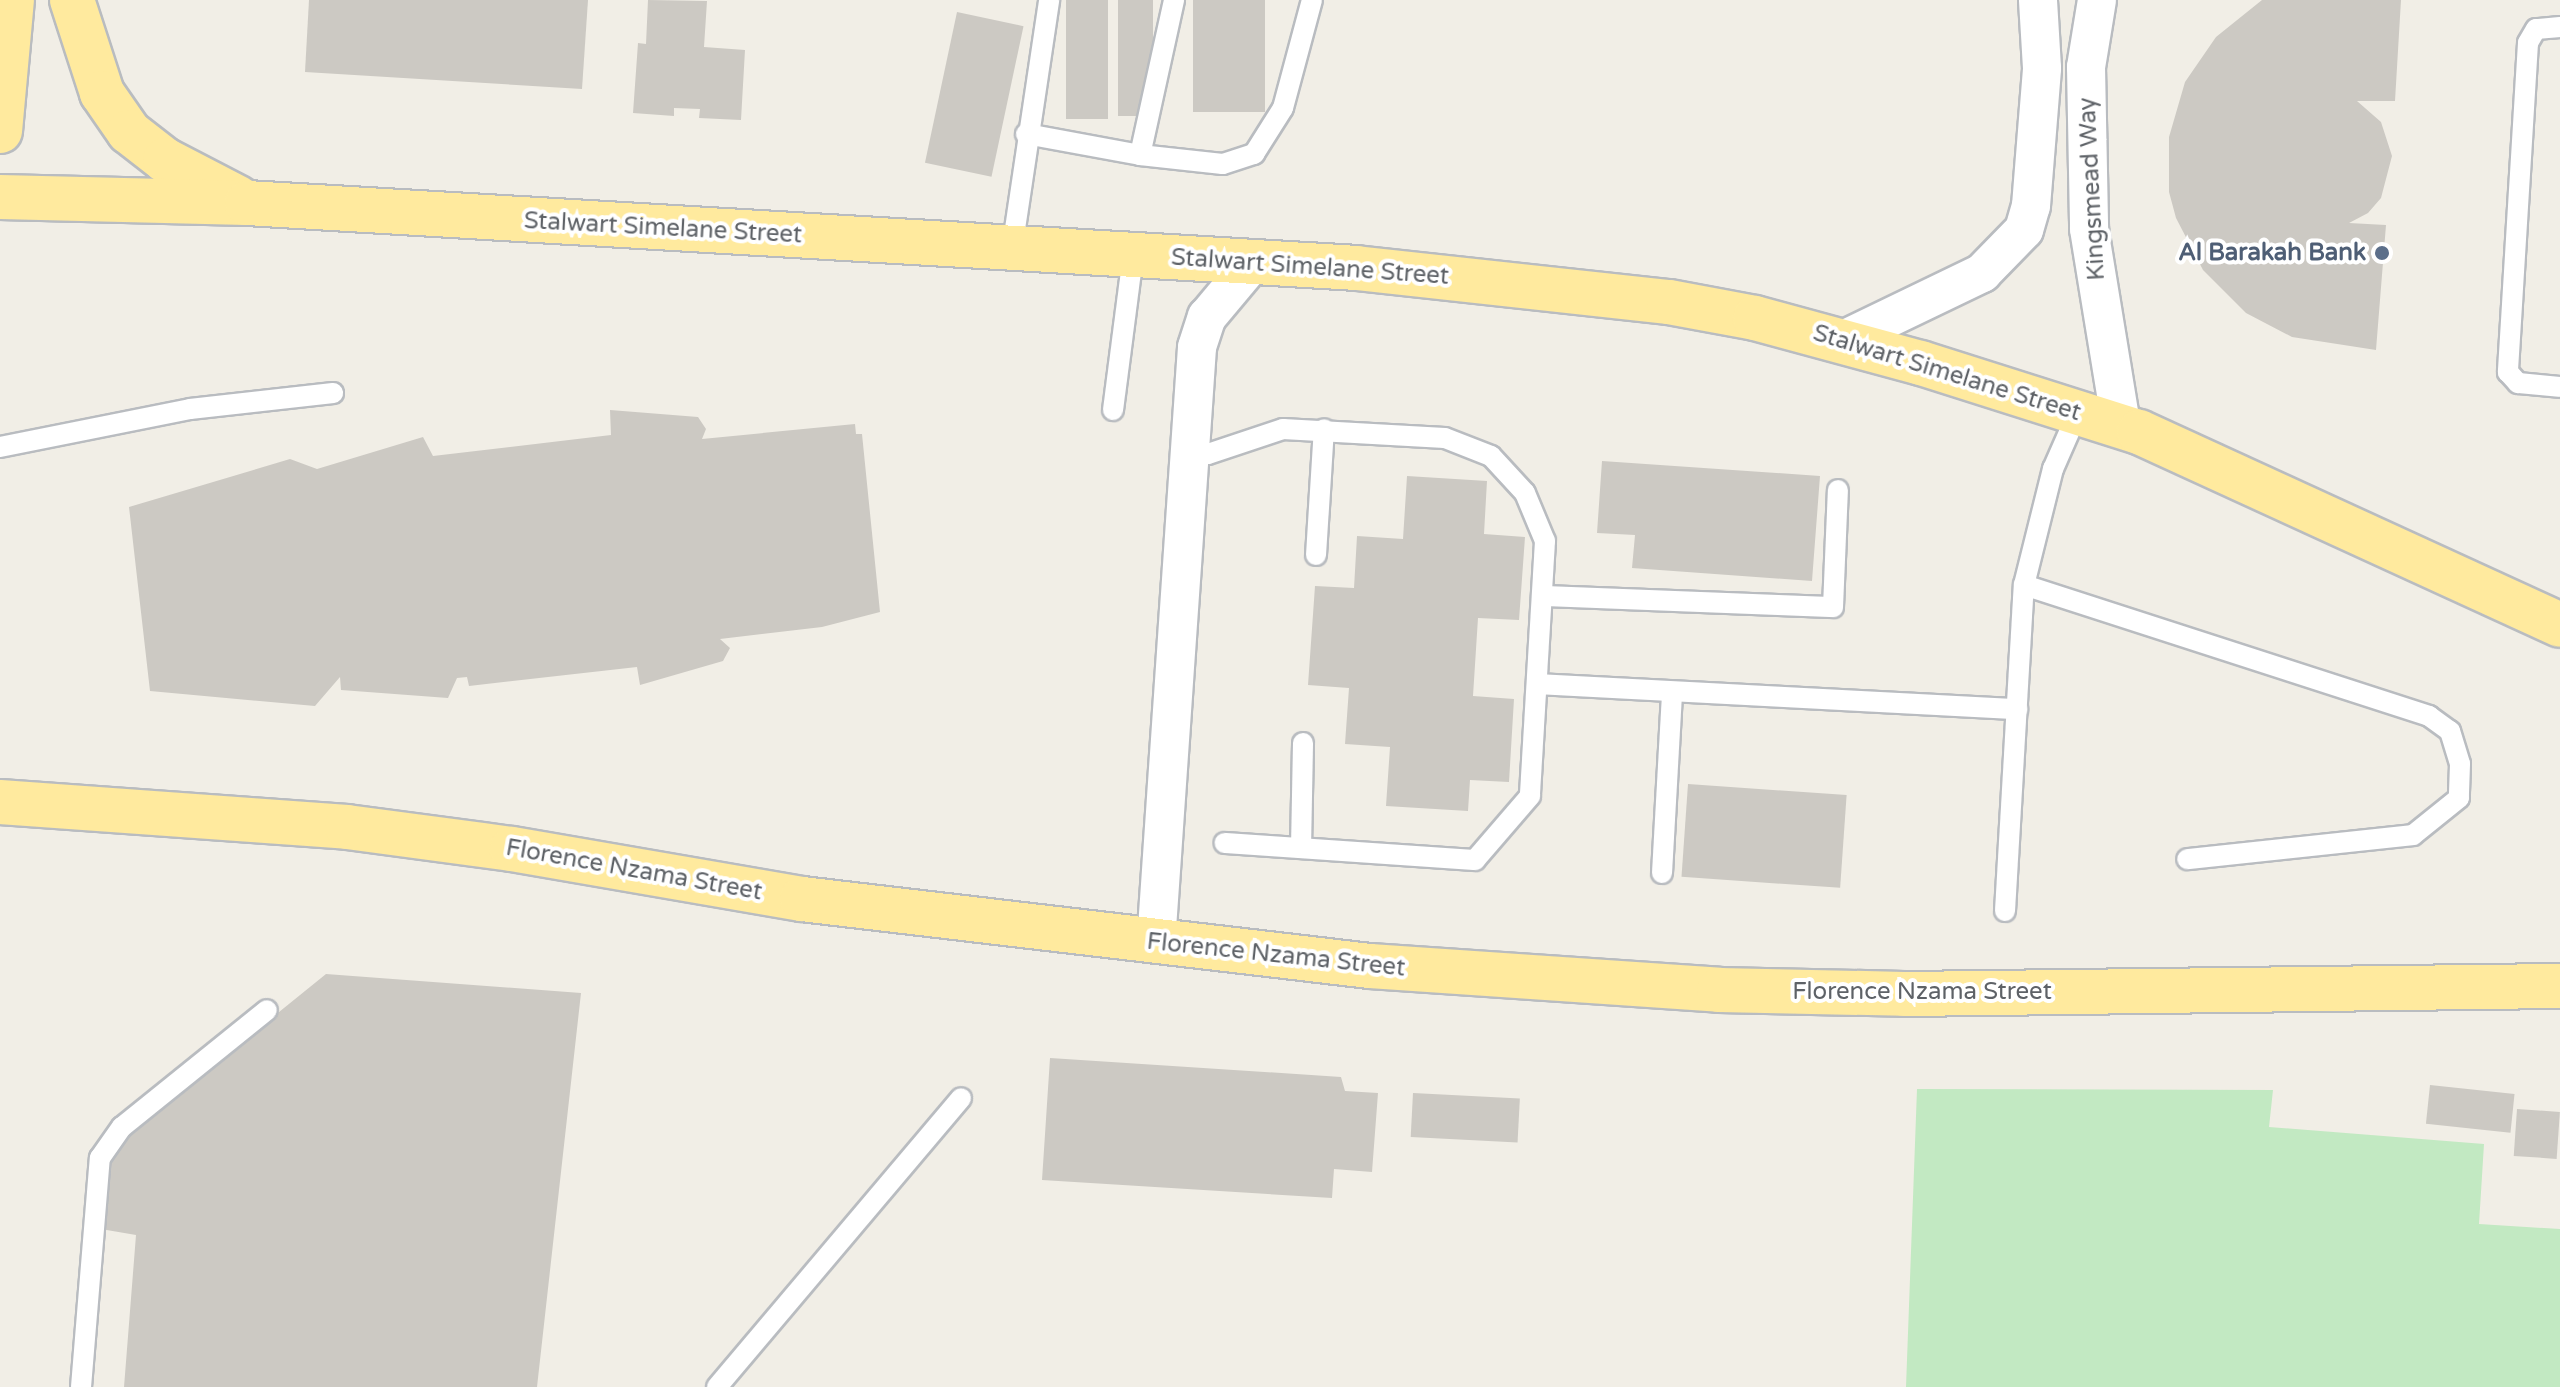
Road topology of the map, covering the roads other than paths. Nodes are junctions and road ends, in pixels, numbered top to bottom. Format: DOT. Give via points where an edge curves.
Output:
graph roads {
  1 [pos="12,0"];
  2 [pos="72,0"];
  3 [pos="1049,0"];
  4 [pos="1174,0"];
  5 [pos="1312,0"];
  6 [pos="2038,0"];
  7 [pos="2097,0"];
  8 [pos="2560,27"];
  9 [pos="0,131"];
  10 [pos="1026,134"];
  11 [pos="1140,155"];
  12 [pos="0,197"];
  13 [pos="247,203"];
  14 [pos="1012,249"];
  15 [pos="1133,255"];
  16 [pos="1253,262"];
  17 [pos="1841,341"];
  18 [pos="2560,387"];
  19 [pos="333,393"];
  20 [pos="1113,410"];
  21 [pos="2078,412"];
  22 [pos="2121,425"];
  23 [pos="1324,429"];
  24 [pos="0,447"];
  25 [pos="1188,454"];
  26 [pos="1838,490"];
  27 [pos="1316,555"];
  28 [pos="2024,585"];
  29 [pos="1542,596"];
  30 [pos="2560,625"];
  31 [pos="1537,684"];
  32 [pos="1672,692"];
  33 [pos="2017,709"];
  34 [pos="1303,743"];
  35 [pos="0,802"];
  36 [pos="1225,843"];
  37 [pos="1301,848"];
  38 [pos="2187,859"];
  39 [pos="1662,873"];
  40 [pos="2005,911"];
  41 [pos="1156,943"];
  42 [pos="2560,986"];
  43 [pos="267,1010"];
  44 [pos="961,1098"];
  45 [pos="81,1387"];
  46 [pos="717,1387"];
  1 -- 9 [label="highway"];
  2 -- 13 [label="highway" via="102,93 129,132 165,160"];
  3 -- 10 [label="lane"];
  4 -- 11 [label="lane"];
  5 -- 11 [label="lane" via="1283,108 1254,154 1223,164"];
  6 -- 17 [label="street, Kingsmead Way" via="2042,68 2031,206 2024,230 1982,273"];
  7 -- 22 [label="street, Kingsmead Way" via="2086,67 2089,229"];
  8 -- 18 [label="lane" via="2536,29 2528,43 2508,372 2518,383"];
  10 -- 11 [label="lane"];
  10 -- 14 [label="lane"];
  12 -- 13 [label="highway, Stalwart Simelane Street"];
  13 -- 14 [label="highway, Stalwart Simelane Street"];
  14 -- 15 [label="highway, Stalwart Simelane Street"];
  15 -- 16 [label="highway, Stalwart Simelane Street"];
  15 -- 20 [label="lane"];
  16 -- 17 [label="highway, Stalwart Simelane Street" via="1508,282 1669,302"];
  16 -- 25 [label="street" via="1207,317"];
  17 -- 21 [label="highway, Stalwart Simelane Street"];
  19 -- 24 [label="lane" via="190,409"];
  21 -- 22 [label="highway, Stalwart Simelane Street"];
  21 -- 28 [label="lane" via="2053,469"];
  22 -- 30 [label="highway, Stalwart Simelane Street"];
  23 -- 25 [label="lane" via="1283,429 1208,454"];
  23 -- 27 [label="lane"];
  23 -- 29 [label="lane" via="1445,438 1491,456 1525,493 1545,541"];
  25 -- 41 [label="street"];
  26 -- 29 [label="lane" via="1833,607"];
  28 -- 33 [label="lane"];
  28 -- 38 [label="lane" via="2429,716 2450,731 2460,764 2459,798 2413,835"];
  29 -- 31 [label="lane"];
  31 -- 32 [label="lane"];
  31 -- 37 [label="lane" via="1530,796 1475,860"];
  32 -- 33 [label="lane"];
  32 -- 39 [label="lane"];
  33 -- 40 [label="lane"];
  34 -- 37 [label="lane"];
  35 -- 41 [label="highway, Florence Nzama Street" via="347,827 512,849 802,899"];
  36 -- 37 [label="lane"];
  41 -- 42 [label="highway, Florence Nzama Street" via="1370,966 1719,990 1904,994"];
  43 -- 45 [label="lane" via="122,1127 100,1158"];
  44 -- 46 [label="lane"];
}
